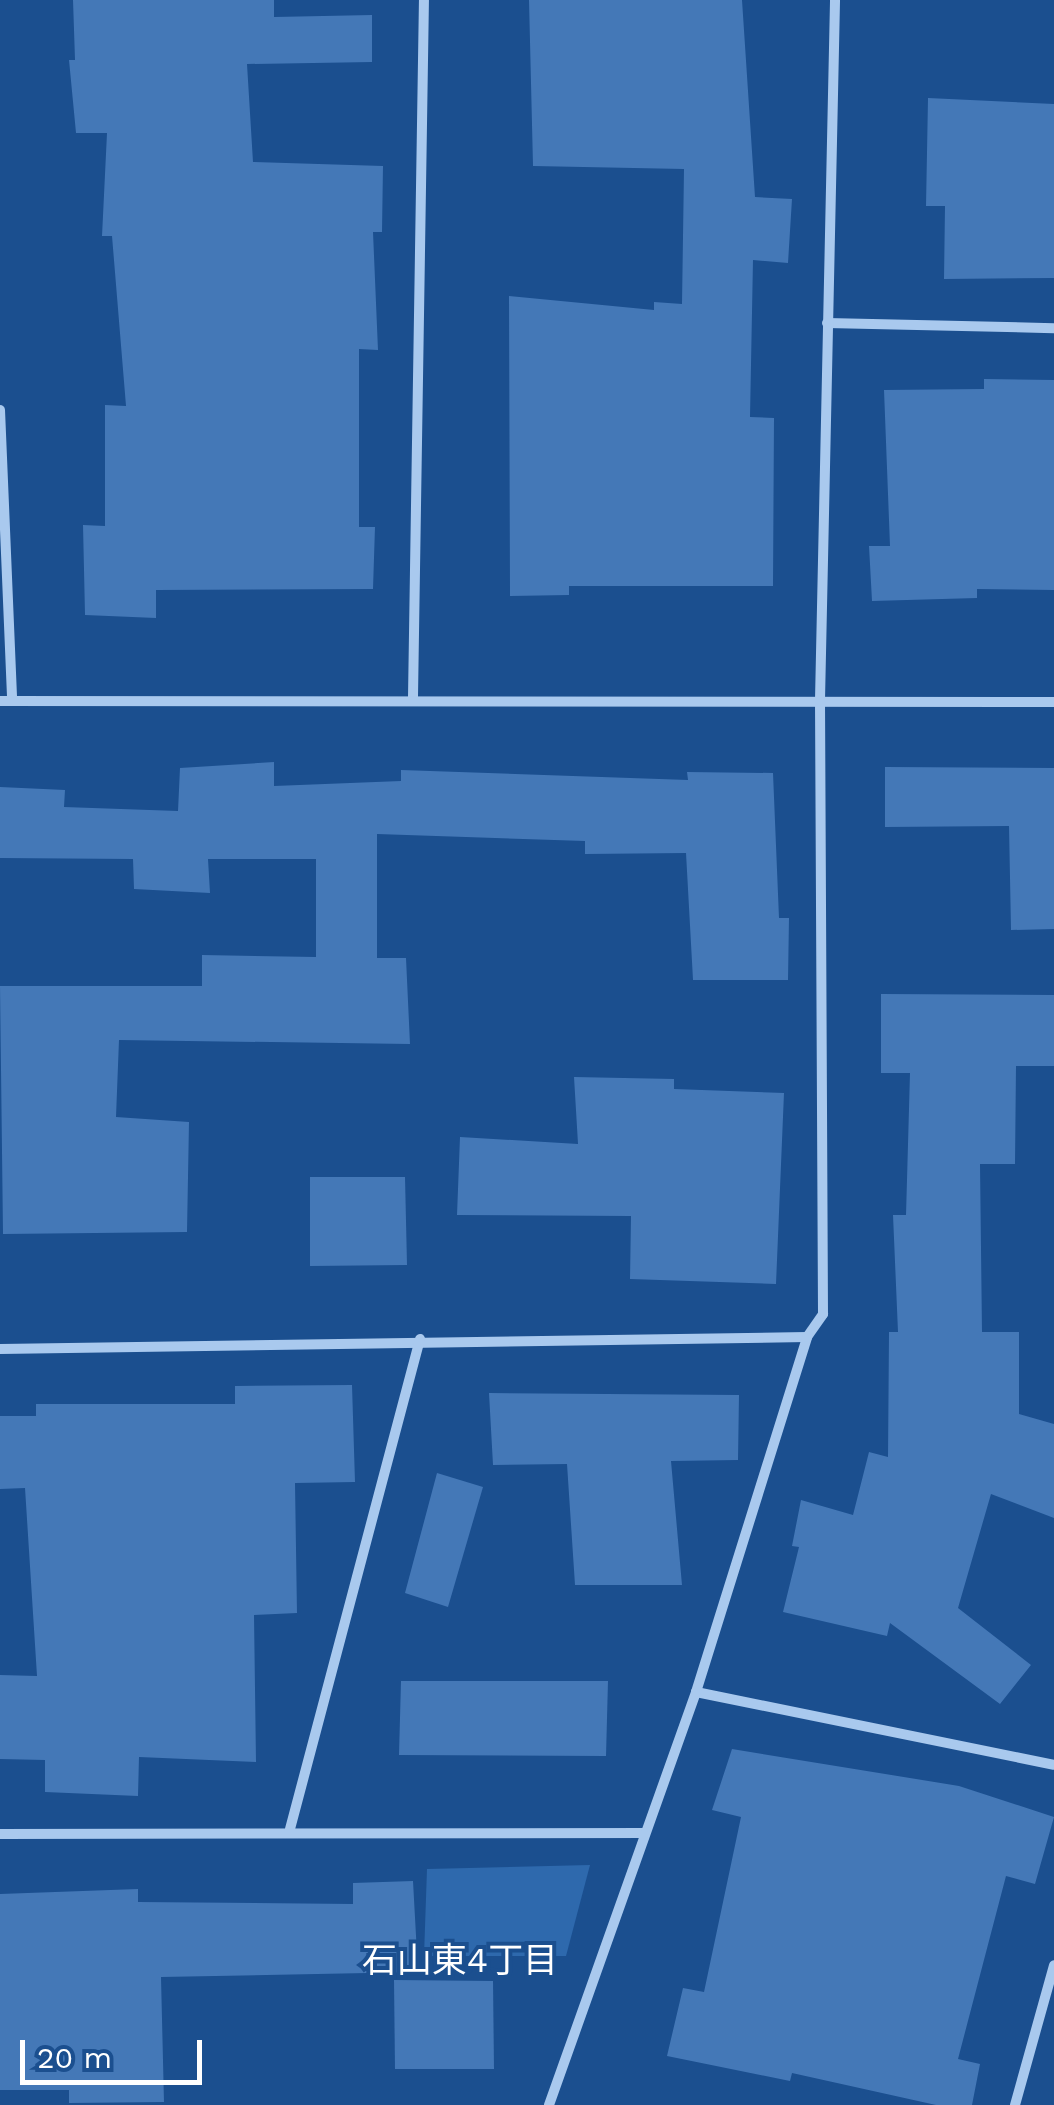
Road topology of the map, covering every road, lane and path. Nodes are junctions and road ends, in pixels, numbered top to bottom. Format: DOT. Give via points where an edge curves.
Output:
graph roads {
  1 [pos="424,0"];
  2 [pos="835,0"];
  3 [pos="827,323"];
  4 [pos="1054,328"];
  5 [pos="0,410"];
  6 [pos="413,697"];
  7 [pos="820,700"];
  8 [pos="6,701"];
  9 [pos="1054,702"];
  10 [pos="807,1337"];
  11 [pos="420,1338"];
  12 [pos="0,1350"];
  13 [pos="696,1692"];
  14 [pos="1054,1766"];
  15 [pos="290,1829"];
  16 [pos="645,1833"];
  17 [pos="0,1834"];
  18 [pos="1054,1964"];
  19 [pos="549,2105"];
  20 [pos="1015,2105"];
  1 -- 6 [label="street"];
  2 -- 3 [label="street"];
  3 -- 4 [label="street"];
  3 -- 7 [label="street"];
  5 -- 8 [label="street"];
  6 -- 7 [label="street"];
  6 -- 8 [label="street"];
  7 -- 9 [label="street"];
  7 -- 10 [label="street" via="824,1314"];
  10 -- 11 [label="street"];
  10 -- 13 [label="street"];
  11 -- 12 [label="street"];
  11 -- 15 [label="street"];
  13 -- 14 [label="street"];
  13 -- 16 [label="street"];
  15 -- 16 [label="street"];
  15 -- 17 [label="street"];
  16 -- 19 [label="street"];
  18 -- 20 [label="street"];
}
